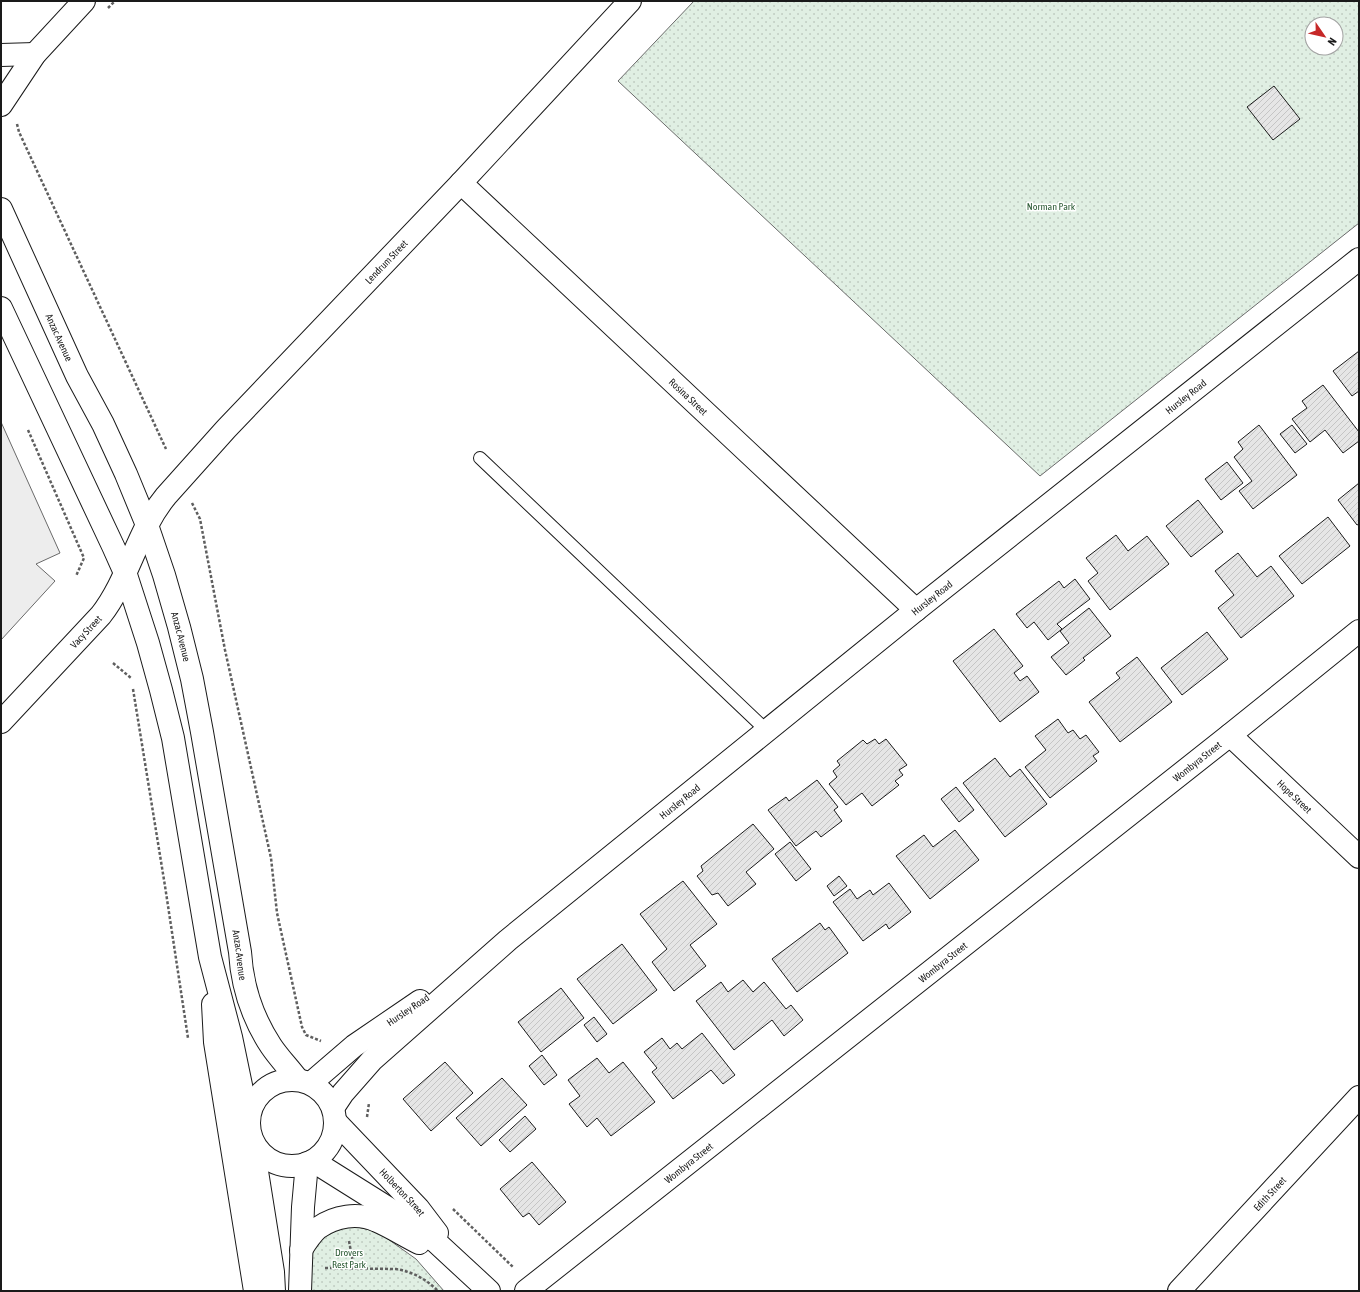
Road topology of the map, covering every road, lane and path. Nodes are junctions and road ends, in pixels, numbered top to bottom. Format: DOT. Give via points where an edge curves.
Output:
graph roads {
  1 [pos="84,1"];
  2 [pos="630,1"];
  3 [pos="35,54"];
  4 [pos="1,55"];
  5 [pos="1,105"];
  6 [pos="17,121"];
  7 [pos="461,183"];
  8 [pos="1,209"];
  9 [pos="1359,260"];
  10 [pos="1,308"];
  11 [pos="26,423"];
  12 [pos="166,449"];
  13 [pos="480,458"];
  14 [pos="189,497"];
  15 [pos="147,525"];
  16 [pos="126,575"];
  17 [pos="76,576"];
  18 [pos="916,610"];
  19 [pos="1359,631"];
  20 [pos="113,663"];
  21 [pos="1,722"];
  22 [pos="767,731"];
  23 [pos="1230,735"];
  24 [pos="1359,857"];
  25 [pos="508,940"];
  26 [pos="210,957"];
  27 [pos="188,1042"];
  28 [pos="323,1042"];
  29 [pos="305,1082"];
  30 [pos="1359,1097"];
  31 [pos="369,1098"];
  32 [pos="334,1115"];
  33 [pos="367,1120"];
  34 [pos="250,1131"];
  35 [pos="310,1162"];
  36 [pos="451,1208"];
  37 [pos="348,1238"];
  38 [pos="301,1250"];
  39 [pos="322,1268"];
  40 [pos="354,1268"];
  41 [pos="464,1268"];
  42 [pos="530,1288"];
  43 [pos="255,1291"];
  44 [pos="274,1291"];
  45 [pos="300,1291"];
  46 [pos="438,1291"];
  47 [pos="489,1291"];
  48 [pos="1180,1291"];
  1 -- 3 [label="street"];
  2 -- 7 [label="street, Lendrum Street"];
  3 -- 4 [label="street"];
  3 -- 5 [label="street"];
  6 -- 12 [label="path" via="19,132"];
  7 -- 15 [label="street, Lendrum Street" via="226,429 162,500"];
  7 -- 18 [label="street, Rosina Street"];
  8 -- 15 [label="street, Anzac Avenue" via="74,369 103,424"];
  9 -- 18 [label="street, Hursley Road"];
  10 -- 16 [label="street"];
  11 -- 17 [label="path" via="84,558"];
  13 -- 22 [label="lane"];
  14 -- 28 [label="path" via="200,519 230,672 271,858 277,913 302,1027 306,1035"];
  15 -- 16 [label="street, Vacy Street"];
  15 -- 29 [label="street, Anzac Avenue" via="173,605 192,679 240,952 241,971 251,1009 272,1047"];
  16 -- 21 [label="street, Vacy Street" via="101,615"];
  16 -- 26 [label="street" via="150,650 173,738"];
  18 -- 22 [label="street, Hursley Road"];
  19 -- 23 [label="street, Wombyra Street"];
  20 -- 27 [label="path" via="131,678"];
  22 -- 25 [label="street, Hursley Road"];
  23 -- 24 [label="street, Hope Street"];
  23 -- 42 [label="street, Wombyra Street"];
  25 -- 29 [label="street, Hursley Road"];
  25 -- 32 [label="street, Hursley Road" via="372,1060 343,1093"];
  26 -- 34 [label="street" via="231,1037"];
  26 -- 43 [label="street" via="215,1042"];
  29 -- 32 [label="street" via="328,1098"];
  29 -- 34 [label="street" via="286,1080 263,1091 255,1100 251,1112"];
  30 -- 48 [label="street, Edith Street"];
  31 -- 33 [label="path"];
  32 -- 35 [label="street" via="334,1133 330,1144 322,1154"];
  32 -- 41 [label="street, Holberton Street" via="418,1208"];
  34 -- 35 [label="street" via="258,1150 268,1159 280,1165 294,1166"];
  34 -- 44 [label="street"];
  35 -- 38 [label="street"];
  35 -- 41 [label="street, Holberton Street" via="407,1220"];
  36 -- 42 [label="path"];
  37 -- 40 [label="path"];
  38 -- 41 [label="street, Holberton Street" via="318,1228 329,1222 343,1217 366,1217 377,1220"];
  38 -- 45 [label="street"];
  39 -- 40 [label="path"];
  40 -- 46 [label="path" via="405,1271 424,1279"];
  41 -- 47 [label="street, Holberton Street"];
}
